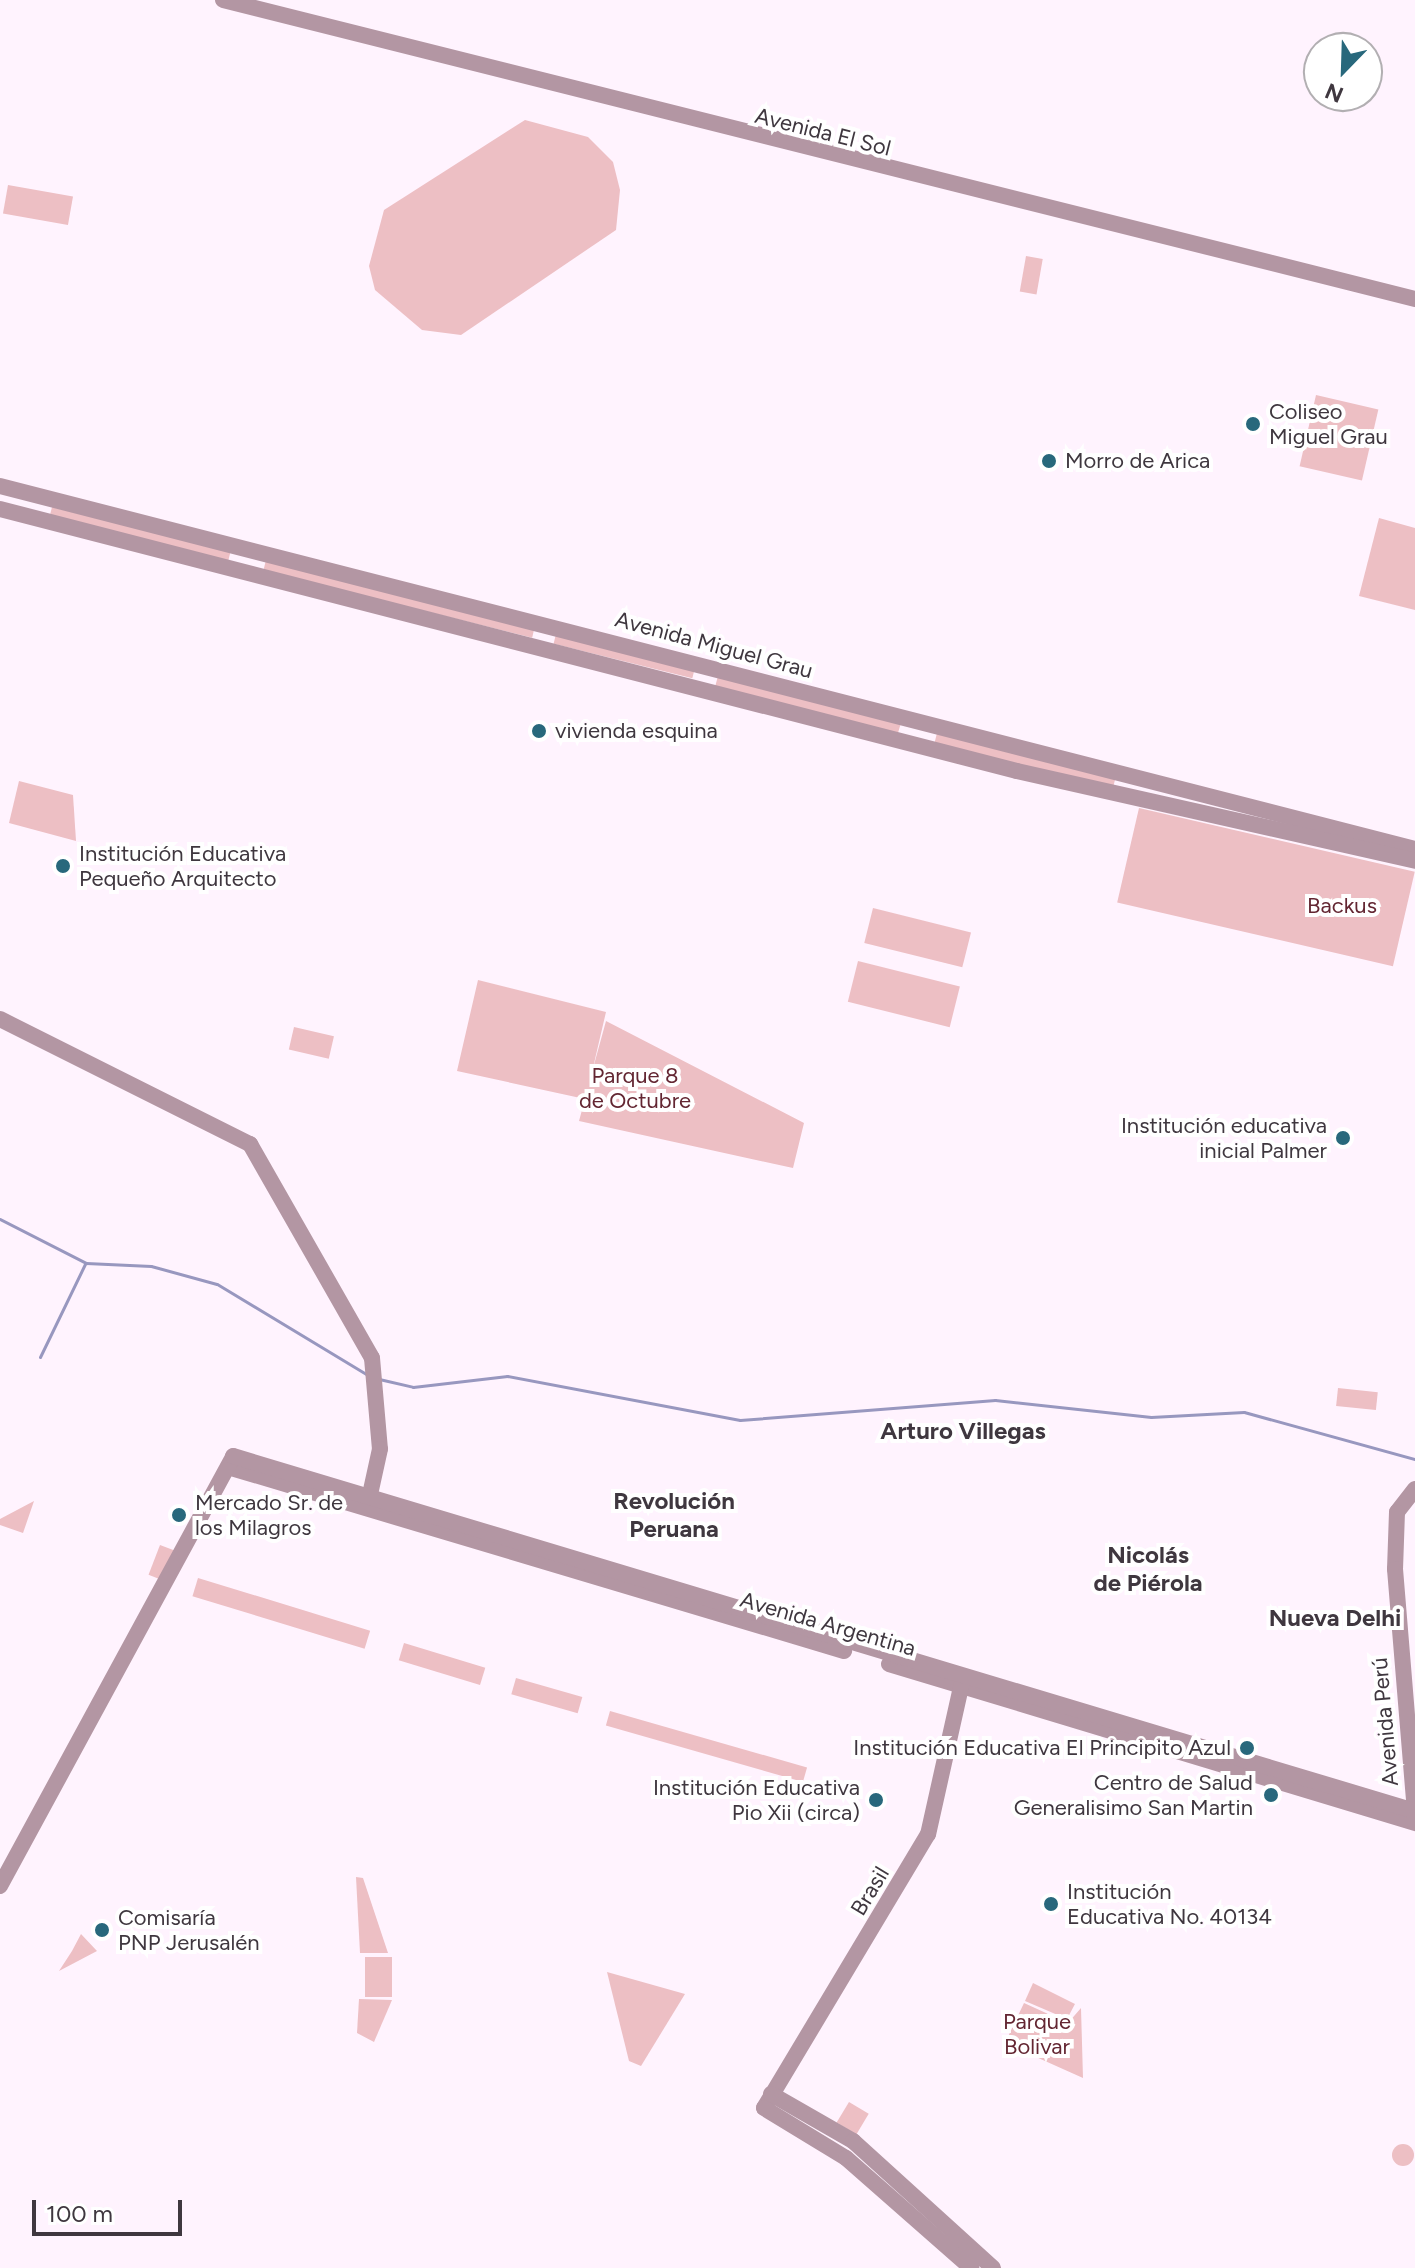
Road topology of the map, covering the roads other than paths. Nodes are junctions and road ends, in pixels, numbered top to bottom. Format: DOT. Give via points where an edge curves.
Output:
graph roads {
  1 [pos="223,0"];
  2 [pos="1415,299"];
  3 [pos="0,486"];
  4 [pos="0,509"];
  5 [pos="1415,849"];
  6 [pos="1415,861"];
  7 [pos="0,1019"];
  8 [pos="252,1467"];
  9 [pos="1415,1489"];
  10 [pos="213,1495"];
  11 [pos="369,1502"];
  12 [pos="1408,1650"];
  13 [pos="962,1682"];
  14 [pos="76,1742"];
  15 [pos="1218,1758"];
  16 [pos="1415,1812"];
  17 [pos="1415,1823"];
  18 [pos="0,1865"];
  19 [pos="0,1886"];
  20 [pos="768,2101"];
  21 [pos="971,2268"];
  22 [pos="993,2268"];
  1 -- 2 [label="street, Avenida El Sol"];
  3 -- 5 [label="street, Avenida Miguel Grau"];
  4 -- 6 [label="street, Avenida Miguel Grau" via="1017,771"];
  7 -- 11 [label="street" via="250,1144 372,1359 380,1449"];
  8 -- 10 [label="street"];
  8 -- 10 [label="street, Avenida Argentina" via="230,1461"];
  8 -- 11 [label="street, Avenida Argentina"];
  9 -- 12 [label="street, Avenida Perú" via="1397,1512"];
  10 -- 14 [label="street"];
  11 -- 13 [label="street, Avenida Argentina"];
  12 -- 16 [label="street, Avenida Perú"];
  13 -- 15 [label="street, Avenida Argentina"];
  13 -- 20 [label="street, Brasil" via="945,1785 928,1834"];
  14 -- 18 [label="street" via="60,1753"];
  14 -- 19 [label="street"];
  15 -- 16 [label="street, Avenida Argentina"];
  15 -- 17 [label="street, Avenida Argentina"];
  20 -- 21 [label="street" via="846,2158"];
  20 -- 22 [label="street" via="853,2141"];
}
